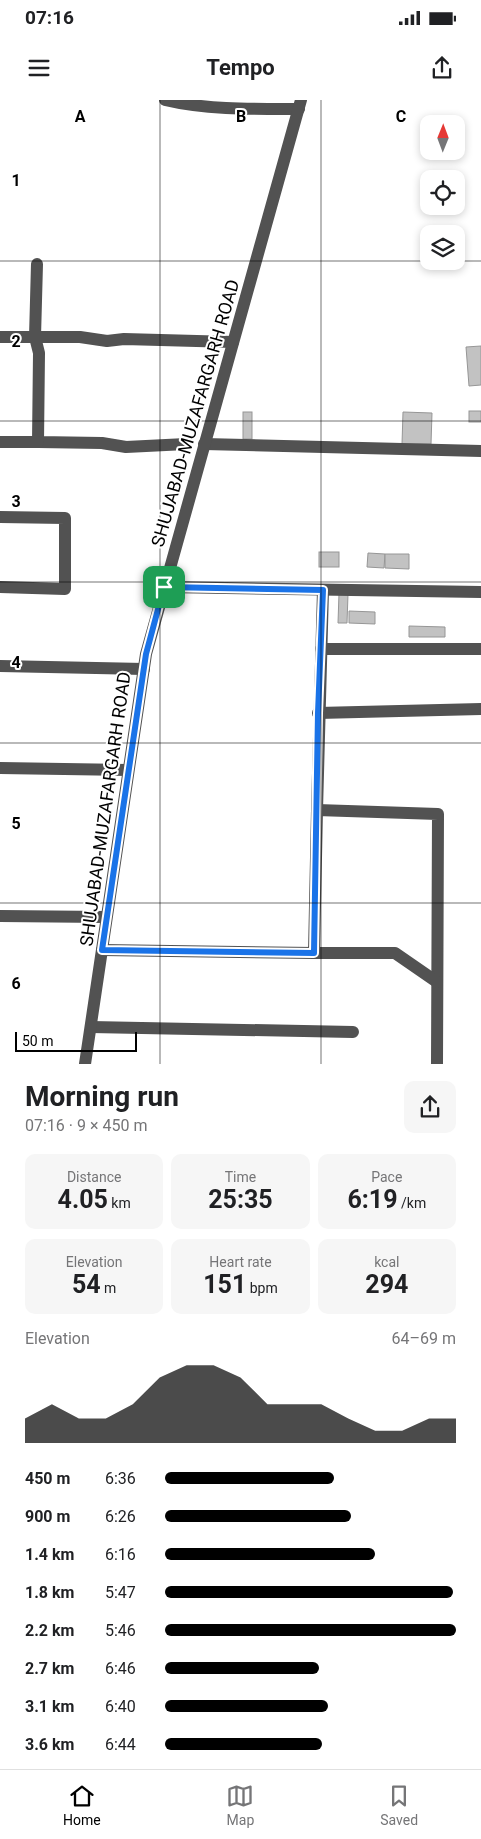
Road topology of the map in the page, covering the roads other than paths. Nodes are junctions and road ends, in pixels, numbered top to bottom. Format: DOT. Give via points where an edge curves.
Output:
graph roads {
  1 [pos="165,100"];
  2 [pos="300,104"];
  3 [pos="37,264"];
  4 [pos="0,337"];
  5 [pos="35,337"];
  6 [pos="233,342"];
  7 [pos="0,442"];
  8 [pos="38,442"];
  9 [pos="186,444"];
  10 [pos="204,444"];
  11 [pos="481,451"];
  12 [pos="0,517"];
  13 [pos="164,587"];
  14 [pos="0,588"];
  15 [pos="323,590"];
  16 [pos="481,592"];
  17 [pos="322,649"];
  18 [pos="481,649"];
  19 [pos="0,666"];
  20 [pos="144,670"];
  21 [pos="481,709"];
  22 [pos="318,713"];
  23 [pos="0,768"];
  24 [pos="128,770"];
  25 [pos="316,810"];
  26 [pos="0,916"];
  27 [pos="106,917"];
  28 [pos="102,950"];
  29 [pos="314,953"];
  30 [pos="438,982"];
  31 [pos="91,1027"];
  32 [pos="353,1032"];
  33 [pos="85,1064"];
  34 [pos="437,1064"];
  1 -- 2 [label="street" via="216,106"];
  2 -- 6 [label="street, SHUJABAD-MUZAFARGARH ROAD"];
  3 -- 5 [label="street"];
  4 -- 5 [label="street"];
  5 -- 6 [label="street"];
  5 -- 8 [label="street" via="39,353"];
  6 -- 10 [label="street, SHUJABAD-MUZAFARGARH ROAD"];
  7 -- 8 [label="street"];
  8 -- 9 [label="street" via="102,443 126,447"];
  10 -- 11 [label="street"];
  10 -- 13 [label="street, SHUJABAD-MUZAFARGARH ROAD"];
  12 -- 14 [label="street" via="65,518 65,589"];
  13 -- 15 [label="street"];
  13 -- 20 [label="street, SHUJABAD-MUZAFARGARH ROAD"];
  15 -- 16 [label="street"];
  15 -- 17 [label="street"];
  17 -- 18 [label="street"];
  17 -- 22 [label="street"];
  19 -- 20 [label="street"];
  20 -- 24 [label="street, SHUJABAD-MUZAFARGARH ROAD"];
  21 -- 22 [label="street"];
  22 -- 25 [label="street"];
  23 -- 24 [label="street"];
  24 -- 27 [label="street, SHUJABAD-MUZAFARGARH ROAD"];
  25 -- 29 [label="street"];
  25 -- 30 [label="street" via="438,814"];
  26 -- 27 [label="street"];
  27 -- 28 [label="street, SHUJABAD-MUZAFARGARH ROAD"];
  28 -- 29 [label="street"];
  28 -- 31 [label="street, SHUJABAD-MUZAFARGARH ROAD"];
  29 -- 30 [label="street" via="395,953"];
  30 -- 34 [label="street"];
  31 -- 32 [label="street"];
  31 -- 33 [label="street, SHUJABAD-MUZAFARGARH ROAD"];
}
